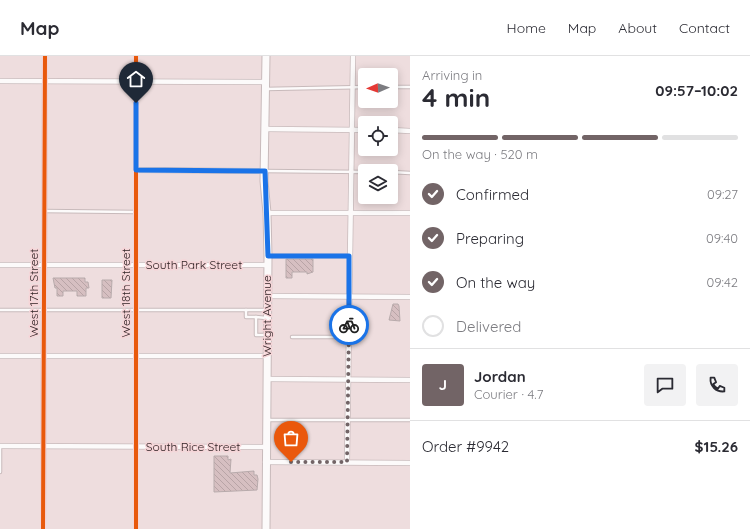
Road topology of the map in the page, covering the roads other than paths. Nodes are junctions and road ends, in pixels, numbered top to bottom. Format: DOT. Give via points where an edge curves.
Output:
graph roads {
  1 [pos="44,56"];
  2 [pos="136,56"];
  3 [pos="266,56"];
  4 [pos="353,56"];
  5 [pos="0,81"];
  6 [pos="44,82"];
  7 [pos="136,82"];
  8 [pos="265,86"];
  9 [pos="410,86"];
  10 [pos="353,87"];
  11 [pos="358,87"];
  12 [pos="398,87"];
  13 [pos="265,129"];
  14 [pos="351,129"];
  15 [pos="358,130"];
  16 [pos="398,130"];
  17 [pos="410,130"];
  18 [pos="136,170"];
  19 [pos="265,171"];
  20 [pos="350,171"];
  21 [pos="358,172"];
  22 [pos="398,172"];
  23 [pos="410,173"];
  24 [pos="44,211"];
  25 [pos="136,212"];
  26 [pos="267,213"];
  27 [pos="350,213"];
  28 [pos="410,213"];
  29 [pos="268,256"];
  30 [pos="349,256"];
  31 [pos="0,265"];
  32 [pos="43,265"];
  33 [pos="267,265"];
  34 [pos="136,266"];
  35 [pos="267,296"];
  36 [pos="349,296"];
  37 [pos="410,297"];
  38 [pos="136,309"];
  39 [pos="0,310"];
  40 [pos="44,310"];
  41 [pos="246,310"];
  42 [pos="267,314"];
  43 [pos="256,317"];
  44 [pos="267,335"];
  45 [pos="292,337"];
  46 [pos="349,337"];
  47 [pos="0,356"];
  48 [pos="44,356"];
  49 [pos="136,356"];
  50 [pos="267,356"];
  51 [pos="267,379"];
  52 [pos="348,380"];
  53 [pos="410,380"];
  54 [pos="347,419"];
  55 [pos="266,420"];
  56 [pos="410,420"];
  57 [pos="0,446"];
  58 [pos="43,446"];
  59 [pos="135,447"];
  60 [pos="266,448"];
  61 [pos="265,462"];
  62 [pos="347,462"];
  63 [pos="410,463"];
  64 [pos="0,472"];
  65 [pos="43,529"];
  66 [pos="136,529"];
  67 [pos="266,529"];
  1 -- 6 [label="street, West 17th Street"];
  2 -- 7 [label="street, West 18th Street"];
  3 -- 8 [label="main road, Wright Avenue"];
  4 -- 10 [label="street"];
  5 -- 6 [label="street"];
  6 -- 7 [label="street"];
  6 -- 24 [label="street, West 17th Street"];
  7 -- 8 [label="street"];
  7 -- 18 [label="street, West 18th Street"];
  8 -- 10 [label="lane"];
  8 -- 13 [label="main road, Wright Avenue"];
  9 -- 12 [label="lane"];
  10 -- 11 [label="lane"];
  10 -- 14 [label="street"];
  13 -- 14 [label="street"];
  13 -- 19 [label="main road, Wright Avenue"];
  14 -- 15 [label="street"];
  14 -- 20 [label="street"];
  16 -- 17 [label="street"];
  18 -- 19 [label="street"];
  18 -- 25 [label="street, West 18th Street"];
  19 -- 20 [label="lane"];
  19 -- 26 [label="main road, Wright Avenue"];
  20 -- 21 [label="lane"];
  20 -- 27 [label="street"];
  22 -- 23 [label="lane"];
  24 -- 25 [label="lane"];
  24 -- 32 [label="street, West 17th Street"];
  25 -- 34 [label="street, West 18th Street"];
  26 -- 27 [label="street"];
  26 -- 29 [label="main road, Wright Avenue"];
  27 -- 28 [label="street"];
  27 -- 30 [label="street"];
  29 -- 30 [label="lane"];
  29 -- 33 [label="main road, Wright Avenue"];
  30 -- 36 [label="street"];
  31 -- 32 [label="street, South Park Street"];
  32 -- 34 [label="street, South Park Street"];
  32 -- 40 [label="street, West 17th Street"];
  33 -- 34 [label="street, South Park Street"];
  33 -- 35 [label="main road, Wright Avenue"];
  34 -- 38 [label="street, West 18th Street"];
  35 -- 36 [label="street"];
  35 -- 42 [label="main road, Wright Avenue"];
  36 -- 37 [label="street"];
  36 -- 46 [label="street"];
  38 -- 40 [label="lane"];
  38 -- 41 [label="lane"];
  38 -- 49 [label="street, West 18th Street"];
  39 -- 40 [label="lane"];
  40 -- 48 [label="street, West 17th Street"];
  41 -- 42 [label="lane"];
  41 -- 43 [label="lane" via="246,317"];
  42 -- 43 [label="lane"];
  42 -- 44 [label="main road, Wright Avenue"];
  43 -- 44 [label="lane" via="256,335"];
  44 -- 50 [label="main road, Wright Avenue"];
  45 -- 46 [label="lane"];
  46 -- 52 [label="street"];
  47 -- 48 [label="street"];
  48 -- 49 [label="street"];
  48 -- 58 [label="street, West 17th Street"];
  49 -- 50 [label="street"];
  49 -- 59 [label="street, West 18th Street"];
  50 -- 51 [label="main road, Wright Avenue"];
  51 -- 52 [label="street"];
  51 -- 55 [label="main road, Wright Avenue"];
  52 -- 53 [label="street"];
  52 -- 54 [label="street"];
  54 -- 55 [label="lane"];
  54 -- 56 [label="lane"];
  54 -- 62 [label="street"];
  55 -- 60 [label="main road, Wright Avenue"];
  57 -- 58 [label="street, South Rice Street"];
  57 -- 64 [label="lane"];
  58 -- 59 [label="street, South Rice Street"];
  58 -- 65 [label="street, West 17th Street"];
  59 -- 60 [label="street, South Rice Street"];
  59 -- 66 [label="street, West 18th Street"];
  60 -- 61 [label="main road, Wright Avenue"];
  61 -- 62 [label="street"];
  61 -- 67 [label="main road, Wright Avenue"];
  62 -- 63 [label="street"];
}
